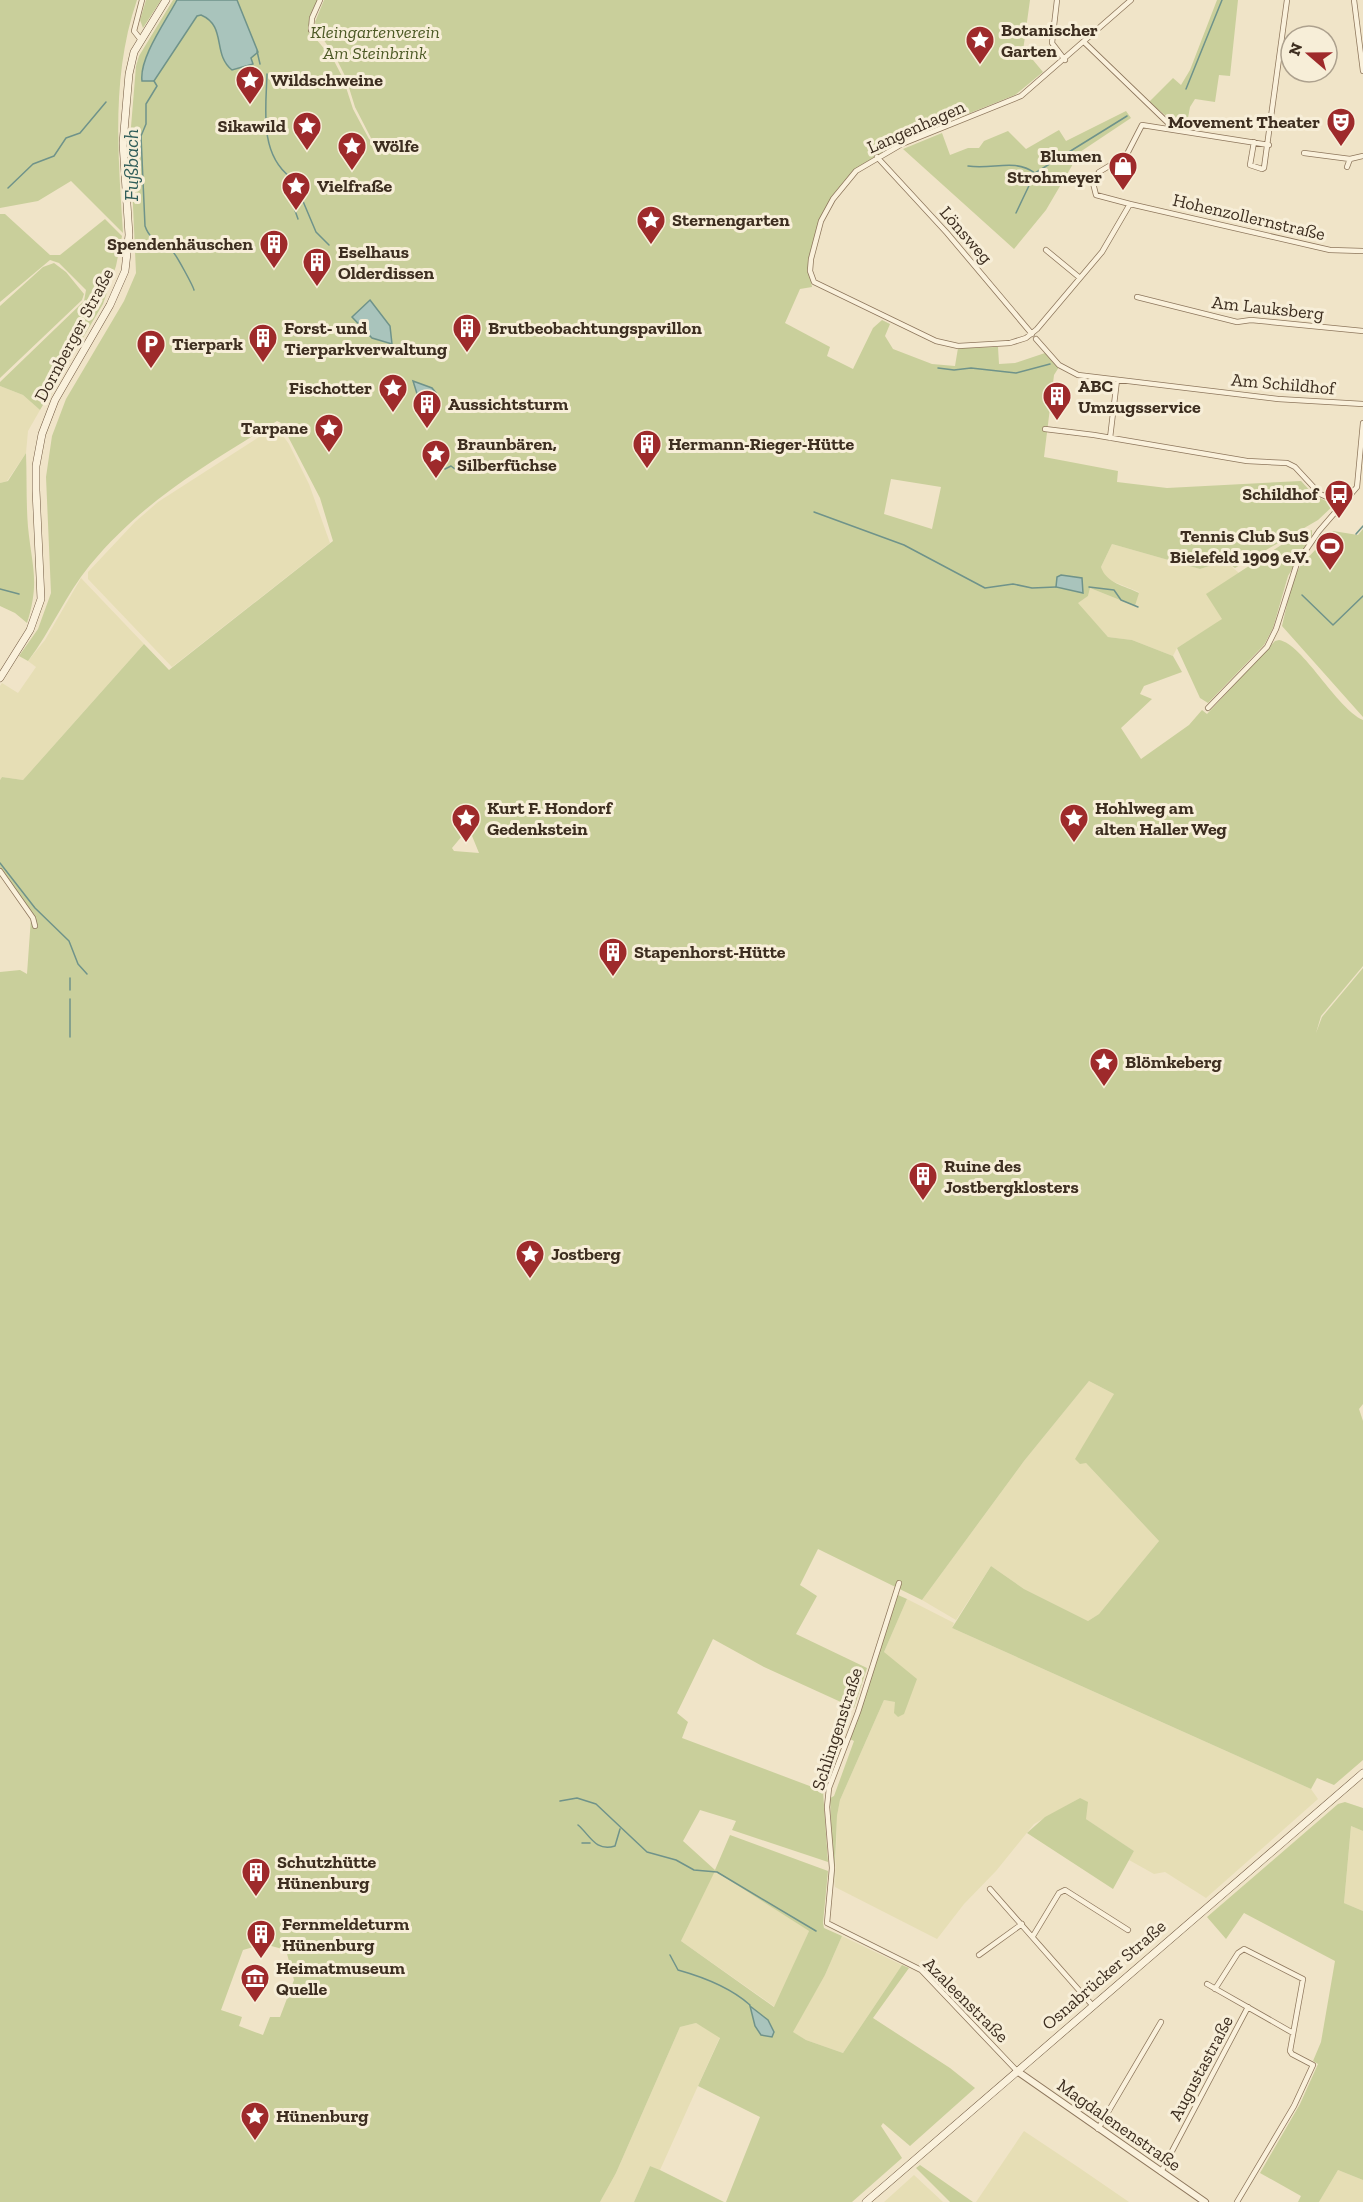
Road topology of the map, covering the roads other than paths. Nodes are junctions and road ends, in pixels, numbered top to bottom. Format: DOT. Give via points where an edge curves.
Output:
graph roads {
  1 [pos="142,0"];
  2 [pos="166,0"];
  3 [pos="320,0"];
  4 [pos="1057,0"];
  5 [pos="1131,0"];
  6 [pos="1287,0"];
  7 [pos="1354,0"];
  8 [pos="311,30"];
  9 [pos="141,40"];
  10 [pos="1085,43"];
  11 [pos="1065,60"];
  12 [pos="1363,71"];
  13 [pos="1170,129"];
  14 [pos="1254,142"];
  15 [pos="1269,145"];
  16 [pos="1304,153"];
  17 [pos="1363,156"];
  18 [pos="877,157"];
  19 [pos="1350,159"];
  20 [pos="1347,167"];
  21 [pos="1130,204"];
  22 [pos="1046,250"];
  23 [pos="1363,251"];
  24 [pos="1080,278"];
  25 [pos="1137,297"];
  26 [pos="1363,331"];
  27 [pos="1032,334"];
  28 [pos="1036,339"];
  29 [pos="1117,380"];
  30 [pos="1363,404"];
  31 [pos="1363,423"];
  32 [pos="1045,429"];
  33 [pos="1110,438"];
  34 [pos="1343,504"];
  35 [pos="0,678"];
  36 [pos="1208,708"];
  37 [pos="0,871"];
  38 [pos="35,926"];
  39 [pos="899,1583"];
  40 [pos="1363,1773"];
  41 [pos="990,1889"];
  42 [pos="827,1923"];
  43 [pos="1022,1924"];
  44 [pos="1128,1930"];
  45 [pos="1033,1936"];
  46 [pos="980,1955"];
  47 [pos="1207,1984"];
  48 [pos="1215,1989"];
  49 [pos="1093,2006"];
  50 [pos="1248,2007"];
  51 [pos="1161,2022"];
  52 [pos="1293,2033"];
  53 [pos="1017,2071"];
  54 [pos="1098,2129"];
  55 [pos="1161,2172"];
  56 [pos="867,2202"];
  57 [pos="1205,2202"];
  58 [pos="1237,2202"];
  1 -- 9 [label="street, Dornberger Straße" via="134,31"];
  2 -- 9 [label="main road"];
  3 -- 8 [label="street"];
  4 -- 11 [label="street" via="1052,43"];
  5 -- 10 [label="street, Langenhagen"];
  6 -- 15 [label="street"];
  7 -- 12 [label="street"];
  9 -- 35 [label="main road, Dornberger Straße" via="130,68 123,131 129,235 126,267 110,305 55,400 42,434 36,466 41,599 30,630"];
  10 -- 11 [label="street, Langenhagen"];
  10 -- 13 [label="street"];
  11 -- 18 [label="street, Langenhagen" via="1015,100"];
  13 -- 14 [label="street"];
  13 -- 21 [label="street, Hohenzollernstraße" via="1140,126 1126,156 1102,170 1093,183 1096,195"];
  14 -- 15 [label="street"];
  14 -- 15 [label="street" via="1250,165 1260,169 1264,168"];
  16 -- 19 [label="street"];
  17 -- 19 [label="street"];
  18 -- 27 [label="street, Lönsweg"];
  18 -- 27 [label="street, Langenhagen" via="856,171 827,210 814,244 811,277 820,287 943,344 1006,344"];
  19 -- 20 [label="street"];
  21 -- 23 [label="street, Hohenzollernstraße" via="1330,250"];
  21 -- 24 [label="street" via="1106,246"];
  22 -- 24 [label="street"];
  24 -- 27 [label="street"];
  25 -- 26 [label="street, Am Lauksberg" via="1237,322"];
  28 -- 29 [label="street, Am Schildhof" via="1071,372"];
  29 -- 30 [label="street, Am Schildhof" via="1278,399"];
  29 -- 33 [label="street"];
  31 -- 34 [label="street" via="1358,484"];
  32 -- 33 [label="street"];
  33 -- 34 [label="street" via="1248,461 1287,463 1320,495"];
  34 -- 36 [label="street" via="1296,563 1267,647"];
  37 -- 38 [label="street"];
  39 -- 42 [label="street, Schlingenstraße" via="829,1788 832,1868"];
  40 -- 49 [label="main road, Osnabrücker Straße"];
  41 -- 43 [label="street"];
  42 -- 53 [label="street, Azaleenstraße" via="921,1970"];
  43 -- 45 [label="street"];
  43 -- 46 [label="street"];
  44 -- 45 [label="street" via="1065,1890 1059,1893"];
  45 -- 49 [label="street"];
  47 -- 48 [label="street, Augustastraße"];
  48 -- 50 [label="street, Augustastraße"];
  48 -- 52 [label="street" via="1244,1949 1303,1980"];
  49 -- 53 [label="main road, Osnabrücker Straße"];
  50 -- 52 [label="street, Augustastraße"];
  50 -- 55 [label="street, Augustastraße"];
  51 -- 54 [label="street"];
  52 -- 58 [label="street" via="1292,2054 1313,2065 1294,2106"];
  53 -- 54 [label="street, Magdalenenstraße"];
  53 -- 56 [label="main road, Osnabrücker Straße"];
  54 -- 55 [label="street, Magdalenenstraße"];
  55 -- 57 [label="street, Magdalenenstraße"];
}
